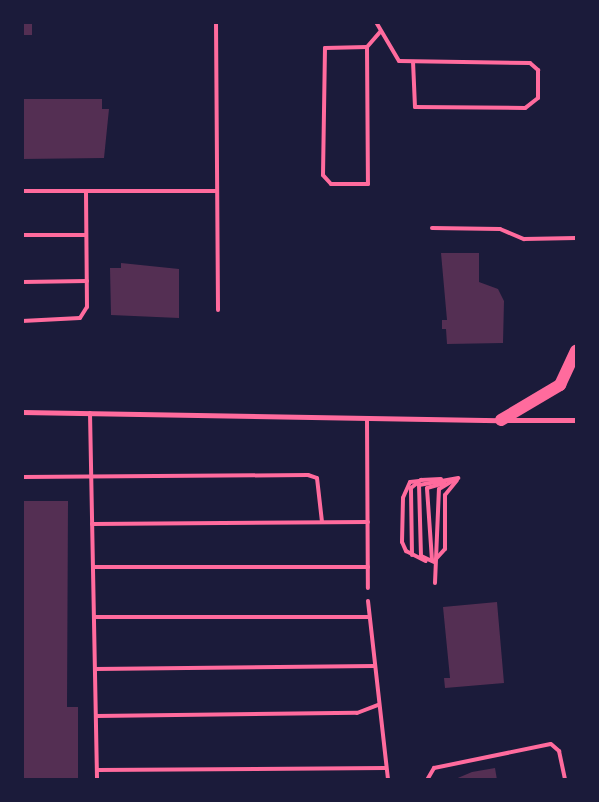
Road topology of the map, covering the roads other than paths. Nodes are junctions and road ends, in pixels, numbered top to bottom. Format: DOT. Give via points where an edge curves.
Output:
graph roads {
  1 [pos="216,22"];
  2 [pos="376,22"];
  3 [pos="381,31"];
  4 [pos="367,47"];
  5 [pos="413,62"];
  6 [pos="22,191"];
  7 [pos="86,191"];
  8 [pos="217,191"];
  9 [pos="432,228"];
  10 [pos="22,235"];
  11 [pos="86,235"];
  12 [pos="576,238"];
  13 [pos="22,282"];
  14 [pos="87,282"];
  15 [pos="218,310"];
  16 [pos="22,321"];
  17 [pos="576,351"];
  18 [pos="22,412"];
  19 [pos="90,413"];
  20 [pos="367,420"];
  21 [pos="500,420"];
  22 [pos="576,420"];
  23 [pos="22,477"];
  24 [pos="92,477"];
  25 [pos="458,478"];
  26 [pos="421,480"];
  27 [pos="322,522"];
  28 [pos="368,522"];
  29 [pos="92,524"];
  30 [pos="412,555"];
  31 [pos="434,562"];
  32 [pos="93,567"];
  33 [pos="368,567"];
  34 [pos="435,583"];
  35 [pos="368,588"];
  36 [pos="368,602"];
  37 [pos="94,617"];
  38 [pos="368,617"];
  39 [pos="374,666"];
  40 [pos="95,669"];
  41 [pos="378,705"];
  42 [pos="96,716"];
  43 [pos="386,768"];
  44 [pos="97,770"];
  45 [pos="97,780"];
  46 [pos="388,780"];
  47 [pos="427,780"];
  48 [pos="565,780"];
  1 -- 8 [label="lane"];
  2 -- 3 [label="lane"];
  3 -- 4 [label="lane"];
  3 -- 5 [label="lane" via="399,61"];
  4 -- 4 [label="lane" via="325,48 323,175 331,184 368,184"];
  5 -- 5 [label="lane" via="415,107 525,108 538,98 538,70 530,63"];
  6 -- 7 [label="lane"];
  7 -- 8 [label="lane"];
  7 -- 11 [label="lane"];
  8 -- 15 [label="lane"];
  9 -- 12 [label="lane" via="500,229 524,239"];
  10 -- 11 [label="lane"];
  11 -- 14 [label="lane"];
  13 -- 14 [label="lane"];
  14 -- 16 [label="lane" via="87,307 80,318"];
  17 -- 21 [label="main road" via="560,385"];
  18 -- 19 [label="street"];
  19 -- 20 [label="street"];
  19 -- 24 [label="lane"];
  20 -- 21 [label="street"];
  20 -- 28 [label="lane"];
  21 -- 22 [label="street"];
  23 -- 24 [label="lane"];
  24 -- 27 [label="lane" via="308,475 318,478"];
  24 -- 29 [label="lane"];
  25 -- 26 [label="lane"];
  25 -- 31 [label="lane" via="445,495 445,549"];
  25 -- 31 [label="lane" via="438,489"];
  25 -- 31 [label="lane" via="427,488 429,558"];
  25 -- 31 [label="lane" via="420,485 421,556"];
  26 -- 30 [label="lane" via="411,488"];
  26 -- 30 [label="lane" via="410,482 402,498 402,542"];
  27 -- 28 [label="lane"];
  27 -- 29 [label="lane"];
  28 -- 33 [label="lane"];
  29 -- 32 [label="lane"];
  30 -- 31 [label="lane"];
  31 -- 34 [label="lane"];
  32 -- 33 [label="lane"];
  32 -- 37 [label="lane"];
  33 -- 35 [label="lane"];
  36 -- 38 [label="lane"];
  37 -- 38 [label="lane"];
  37 -- 40 [label="lane"];
  38 -- 39 [label="lane"];
  39 -- 40 [label="lane"];
  39 -- 41 [label="lane"];
  40 -- 42 [label="lane"];
  41 -- 42 [label="lane" via="357,714"];
  41 -- 43 [label="lane"];
  42 -- 44 [label="lane"];
  43 -- 44 [label="lane"];
  43 -- 46 [label="lane"];
  44 -- 45 [label="lane"];
  47 -- 48 [label="lane" via="434,768 551,744 559,750"];
}
